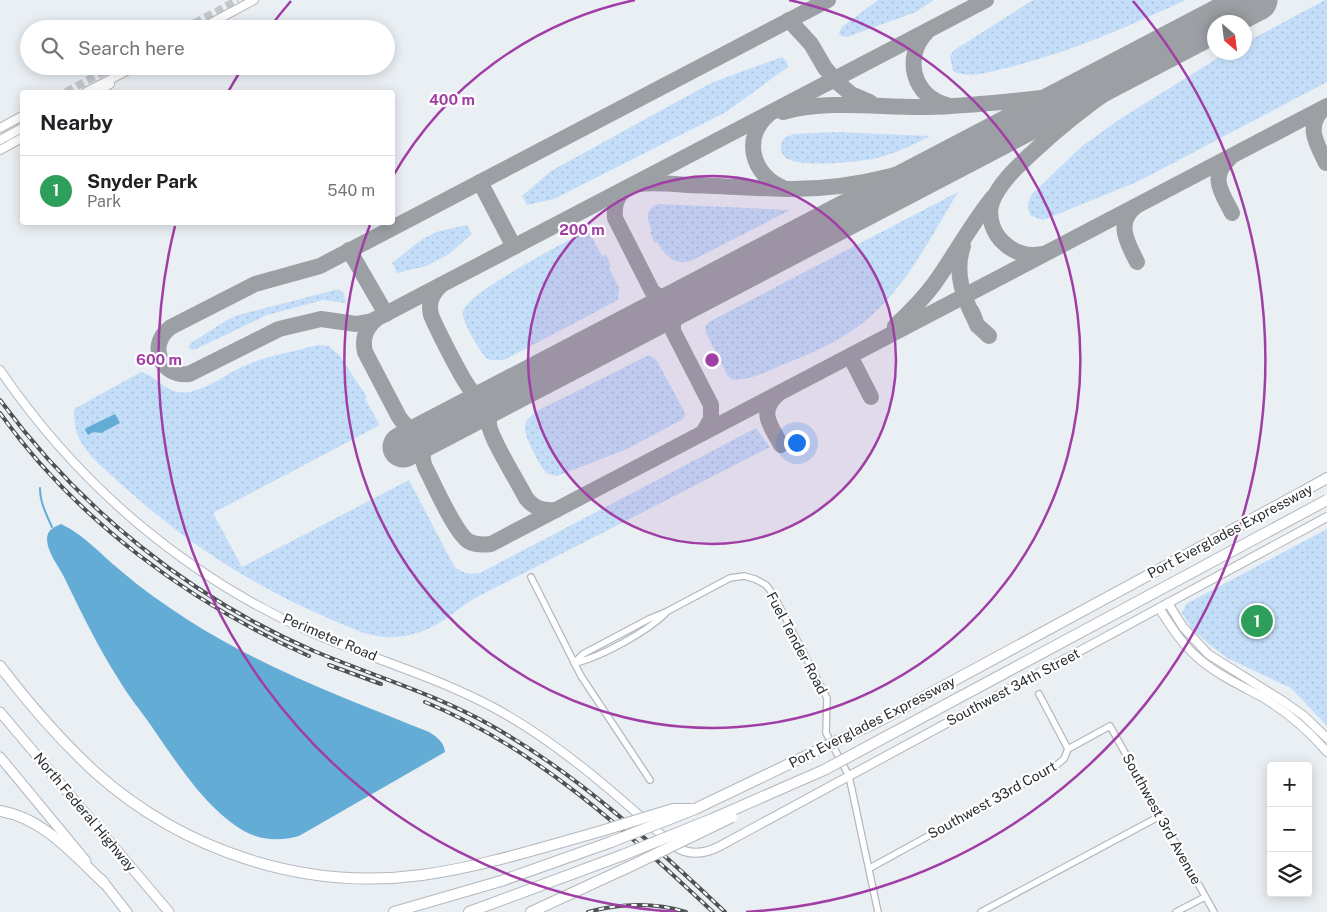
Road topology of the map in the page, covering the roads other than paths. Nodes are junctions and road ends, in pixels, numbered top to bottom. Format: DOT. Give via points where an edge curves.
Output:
graph roads {
  1 [pos="254,0"];
  2 [pos="217,20"];
  3 [pos="119,75"];
  4 [pos="120,75"];
  5 [pos="90,90"];
  6 [pos="101,90"];
  7 [pos="20,117"];
  8 [pos="0,128"];
  9 [pos="20,129"];
  10 [pos="20,139"];
  11 [pos="0,140"];
  12 [pos="0,150"];
  13 [pos="0,370"];
  14 [pos="1327,478"];
  15 [pos="1327,500"];
  16 [pos="1327,517"];
  17 [pos="531,577"];
  18 [pos="1168,603"];
  19 [pos="1159,608"];
  20 [pos="574,663"];
  21 [pos="0,666"];
  22 [pos="1038,694"];
  23 [pos="0,705"];
  24 [pos="0,712"];
  25 [pos="1110,726"];
  26 [pos="14,728"];
  27 [pos="1327,738"];
  28 [pos="1068,749"];
  29 [pos="1327,752"];
  30 [pos="0,757"];
  31 [pos="849,776"];
  32 [pos="650,780"];
  33 [pos="794,784"];
  34 [pos="695,809"];
  35 [pos="0,812"];
  36 [pos="1160,816"];
  37 [pos="698,853"];
  38 [pos="870,868"];
  39 [pos="104,882"];
  40 [pos="1205,897"];
  41 [pos="127,912"];
  42 [pos="169,912"];
  43 [pos="394,912"];
  44 [pos="469,912"];
  45 [pos="531,912"];
  46 [pos="878,912"];
  47 [pos="981,912"];
  48 [pos="1176,912"];
  49 [pos="1214,912"];
  1 -- 2 [label="street"];
  3 -- 5 [label="street"];
  4 -- 6 [label="street"];
  7 -- 8 [label="street"];
  9 -- 11 [label="street"];
  10 -- 12 [label="street"];
  13 -- 37 [label="street, Perimeter Road" via="78,468 126,514 185,560 289,621 450,686 516,720 596,778 674,846"];
  14 -- 34 [label="highway, Port Everglades Expressway, bridge" via="881,720"];
  15 -- 33 [label="highway, Port Everglades Expressway, bridge" via="882,740"];
  16 -- 18 [label="street, Southwest 34th Street"];
  17 -- 20 [label="street"];
  18 -- 19 [label="street, Southwest 34th Street"];
  18 -- 27 [label="street" via="1183,627 1208,654 1282,700"];
  19 -- 29 [label="street" via="1197,657 1281,710"];
  19 -- 31 [label="street, Southwest 34th Street"];
  20 -- 31 [label="street, Fuel Tender Road" via="583,654 730,578 750,577 766,585 773,594 827,698 826,733"];
  20 -- 32 [label="street"];
  21 -- 34 [label="highway, bridge" via="62,739 132,802 214,848 280,868 327,876 375,878 421,875 598,832 673,809"];
  22 -- 28 [label="street"];
  23 -- 26 [label="main road"];
  24 -- 26 [label="main road, North Federal Highway"];
  25 -- 28 [label="street, Southwest 33rd Court"];
  25 -- 36 [label="street, Southwest 3rd Avenue"];
  26 -- 42 [label="main road, North Federal Highway"];
  28 -- 38 [label="street, Southwest 33rd Court" via="1054,767"];
  30 -- 39 [label="main road"];
  31 -- 37 [label="street, Southwest 34th Street" via="714,849"];
  31 -- 38 [label="street, Fuel Tender Road"];
  33 -- 44 [label="highway, Port Everglades Expressway, bridge" via="623,855"];
  33 -- 45 [label="highway, bridge" via="718,824"];
  34 -- 43 [label="highway, Port Everglades Expressway, bridge" via="502,881"];
  35 -- 39 [label="highway" via="32,822"];
  36 -- 40 [label="street, Southwest 3rd Avenue"];
  36 -- 47 [label="street"];
  38 -- 46 [label="street, Fuel Tender Road"];
  39 -- 41 [label="main road"];
  40 -- 48 [label="street"];
  40 -- 49 [label="street, Southwest 3rd Avenue"];
}
